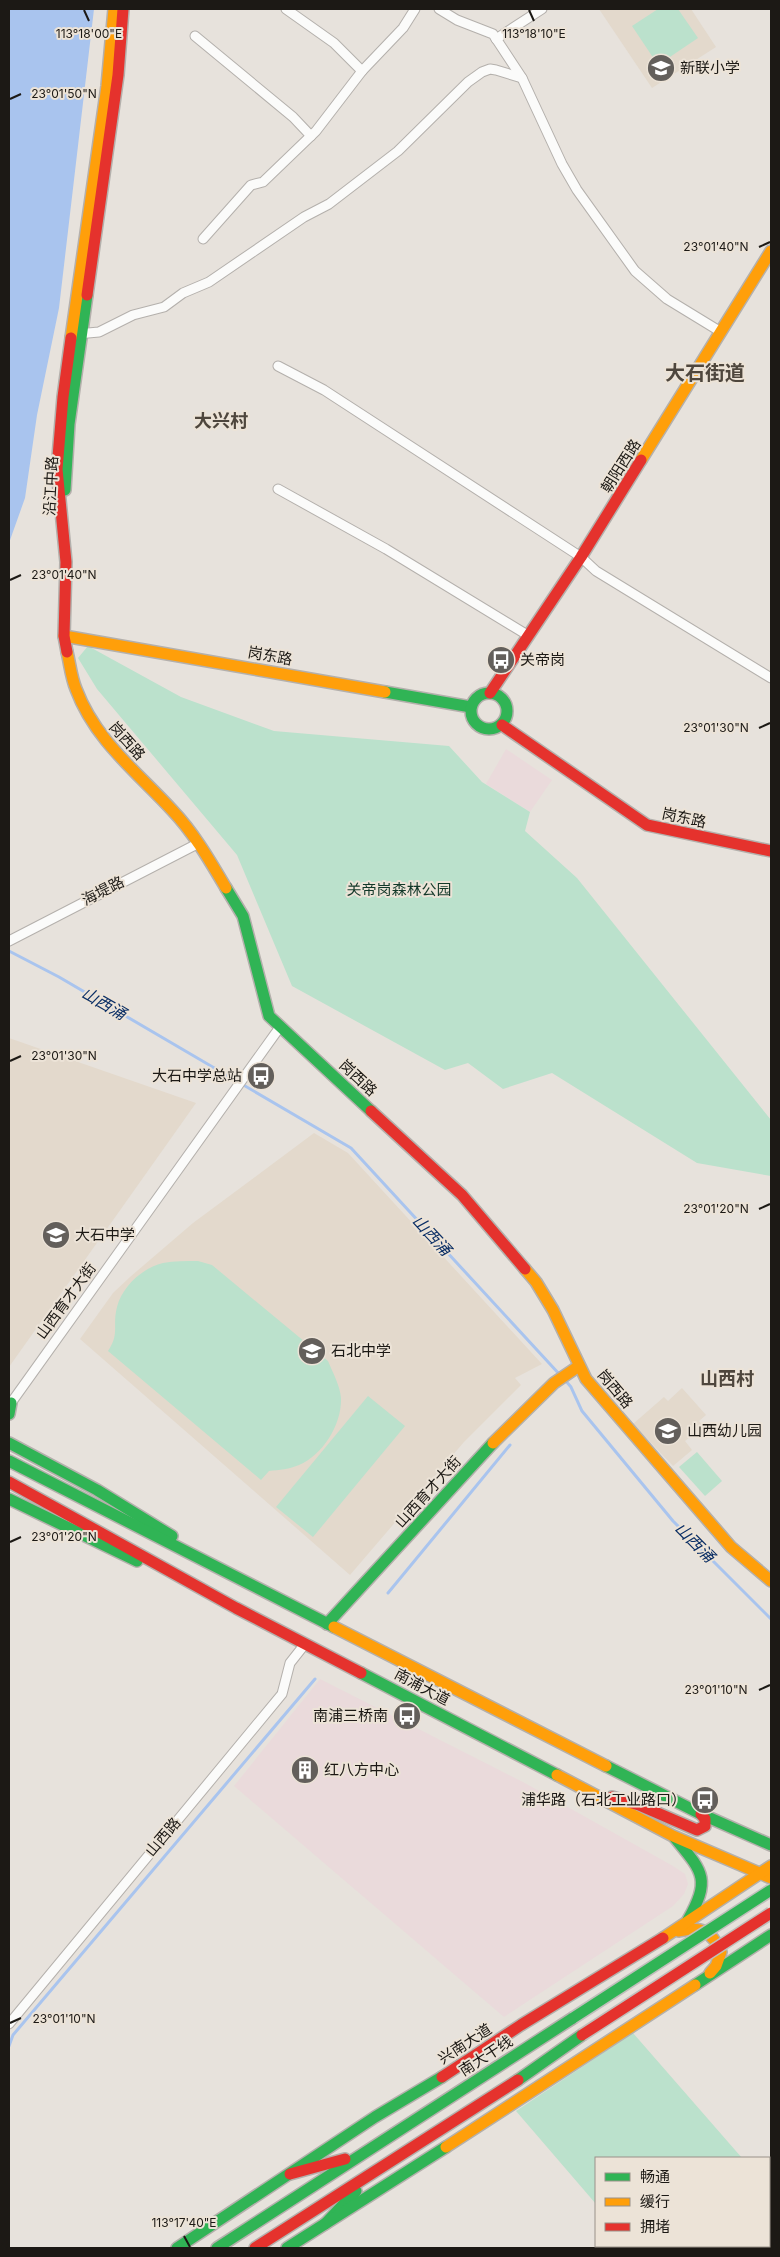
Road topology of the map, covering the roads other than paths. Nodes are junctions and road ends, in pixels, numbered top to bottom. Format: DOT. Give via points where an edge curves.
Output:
graph roads {
  1 [pos="114,9"];
  2 [pos="123,9"];
  3 [pos="286,9"];
  4 [pos="415,9"];
  5 [pos="439,9"];
  6 [pos="542,9"];
  7 [pos="195,36"];
  8 [pos="496,38"];
  9 [pos="362,71"];
  10 [pos="522,78"];
  11 [pos="311,136"];
  12 [pos="203,239"];
  13 [pos="771,251"];
  14 [pos="721,332"];
  15 [pos="77,334"];
  16 [pos="278,366"];
  17 [pos="278,489"];
  18 [pos="64,532"];
  19 [pos="581,557"];
  20 [pos="64,636"];
  21 [pos="529,636"];
  22 [pos="771,678"];
  23 [pos="490,693"];
  24 [pos="471,707"];
  25 [pos="502,725"];
  26 [pos="199,843"];
  27 [pos="771,851"];
  28 [pos="9,941"];
  29 [pos="280,1027"];
  30 [pos="579,1366"];
  31 [pos="9,1408"];
  32 [pos="9,1441"];
  33 [pos="9,1461"];
  34 [pos="9,1482"];
  35 [pos="9,1499"];
  36 [pos="771,1581"];
  37 [pos="257,1588"];
  38 [pos="236,1608"];
  39 [pos="327,1624"];
  40 [pos="305,1644"];
  41 [pos="584,1788"];
  42 [pos="701,1814"];
  43 [pos="673,1836"];
  44 [pos="771,1845"];
  45 [pos="771,1866"];
  46 [pos="766,1876"];
  47 [pos="771,1890"];
  48 [pos="771,1913"];
  49 [pos="687,1923"];
  50 [pos="673,1932"];
  51 [pos="771,1936"];
  52 [pos="707,1977"];
  53 [pos="9,2024"];
  54 [pos="362,2154"];
  55 [pos="373,2173"];
  56 [pos="290,2174"];
  57 [pos="325,2224"];
  58 [pos="177,2248"];
  59 [pos="217,2248"];
  60 [pos="255,2248"];
  61 [pos="287,2248"];
  1 -- 15 [label="main road, 沿江中路"];
  2 -- 15 [label="main road, 沿江中路" via="117,84"];
  3 -- 9 [label="street" via="334,43"];
  4 -- 9 [label="street" via="404,28"];
  5 -- 8 [label="street"];
  6 -- 8 [label="street"];
  7 -- 11 [label="street" via="293,117"];
  8 -- 10 [label="street"];
  9 -- 11 [label="street"];
  10 -- 14 [label="street" via="577,190 635,271 667,299"];
  10 -- 15 [label="street" via="490,69 482,72 398,151 329,204 209,282 164,306 133,315 100,332"];
  11 -- 12 [label="street" via="262,182 251,185"];
  13 -- 14 [label="main road, 朝阳西路"];
  14 -- 19 [label="main road, 朝阳西路"];
  15 -- 18 [label="main road, 沿江中路"];
  16 -- 19 [label="street" via="324,390"];
  17 -- 21 [label="street" via="386,549"];
  18 -- 20 [label="main road, 岗西路"];
  19 -- 21 [label="main road, 朝阳西路"];
  19 -- 22 [label="street" via="596,571"];
  20 -- 24 [label="main road, 岗东路"];
  20 -- 26 [label="main road, 岗西路" via="75,687 99,734"];
  21 -- 23 [label="main road, 朝阳西路"];
  23 -- 24 [label="main road" via="479,696"];
  23 -- 25 [label="main road" via="499,695 507,707"];
  24 -- 25 [label="main road" via="471,716 478,726 490,730"];
  25 -- 27 [label="main road, 岗东路" via="647,825"];
  26 -- 28 [label="street, 海堤路"];
  26 -- 29 [label="main road, 岗西路" via="243,916 268,1016"];
  29 -- 30 [label="main road, 岗西路" via="462,1195 536,1282"];
  29 -- 31 [label="street, 山西育才大街"];
  30 -- 36 [label="main road, 岗西路" via="586,1379 731,1547"];
  30 -- 39 [label="main road, 山西育才大街" via="554,1383 501,1434"];
  32 -- 37 [label="main road" via="97,1490"];
  33 -- 37 [label="main road, 南浦大道"];
  34 -- 38 [label="main road, 南浦大道"];
  35 -- 38 [label="main road"];
  37 -- 39 [label="main road, 南浦大道"];
  38 -- 40 [label="main road, 南浦大道"];
  39 -- 42 [label="main road, 南浦大道"];
  40 -- 41 [label="main road, 南浦大道"];
  40 -- 53 [label="street, 山西路" via="290,1663 282,1694"];
  41 -- 42 [label="main road" via="639,1805 697,1830 705,1826"];
  41 -- 43 [label="main road, 南浦大道"];
  42 -- 44 [label="main road, 南浦大道"];
  43 -- 46 [label="main road, 南浦大道"];
  43 -- 49 [label="main road" via="695,1862 703,1878 702,1891"];
  45 -- 46 [label="main road, 兴南大道"];
  46 -- 49 [label="main road, 兴南大道"];
  47 -- 54 [label="main road, 南大干线, bridge"];
  48 -- 55 [label="main road, bridge"];
  49 -- 50 [label="main road, 兴南大道"];
  50 -- 52 [label="main road" via="693,1927 706,1930 716,1938 721,1952"];
  50 -- 56 [label="main road, 兴南大道" via="375,2117"];
  51 -- 52 [label="main road"];
  52 -- 57 [label="main road"];
  54 -- 56 [label="main road"];
  54 -- 59 [label="main road, 南大干线"];
  55 -- 57 [label="main road"];
  55 -- 60 [label="main road"];
  56 -- 58 [label="main road, 兴南大道"];
  57 -- 61 [label="main road"];
}
